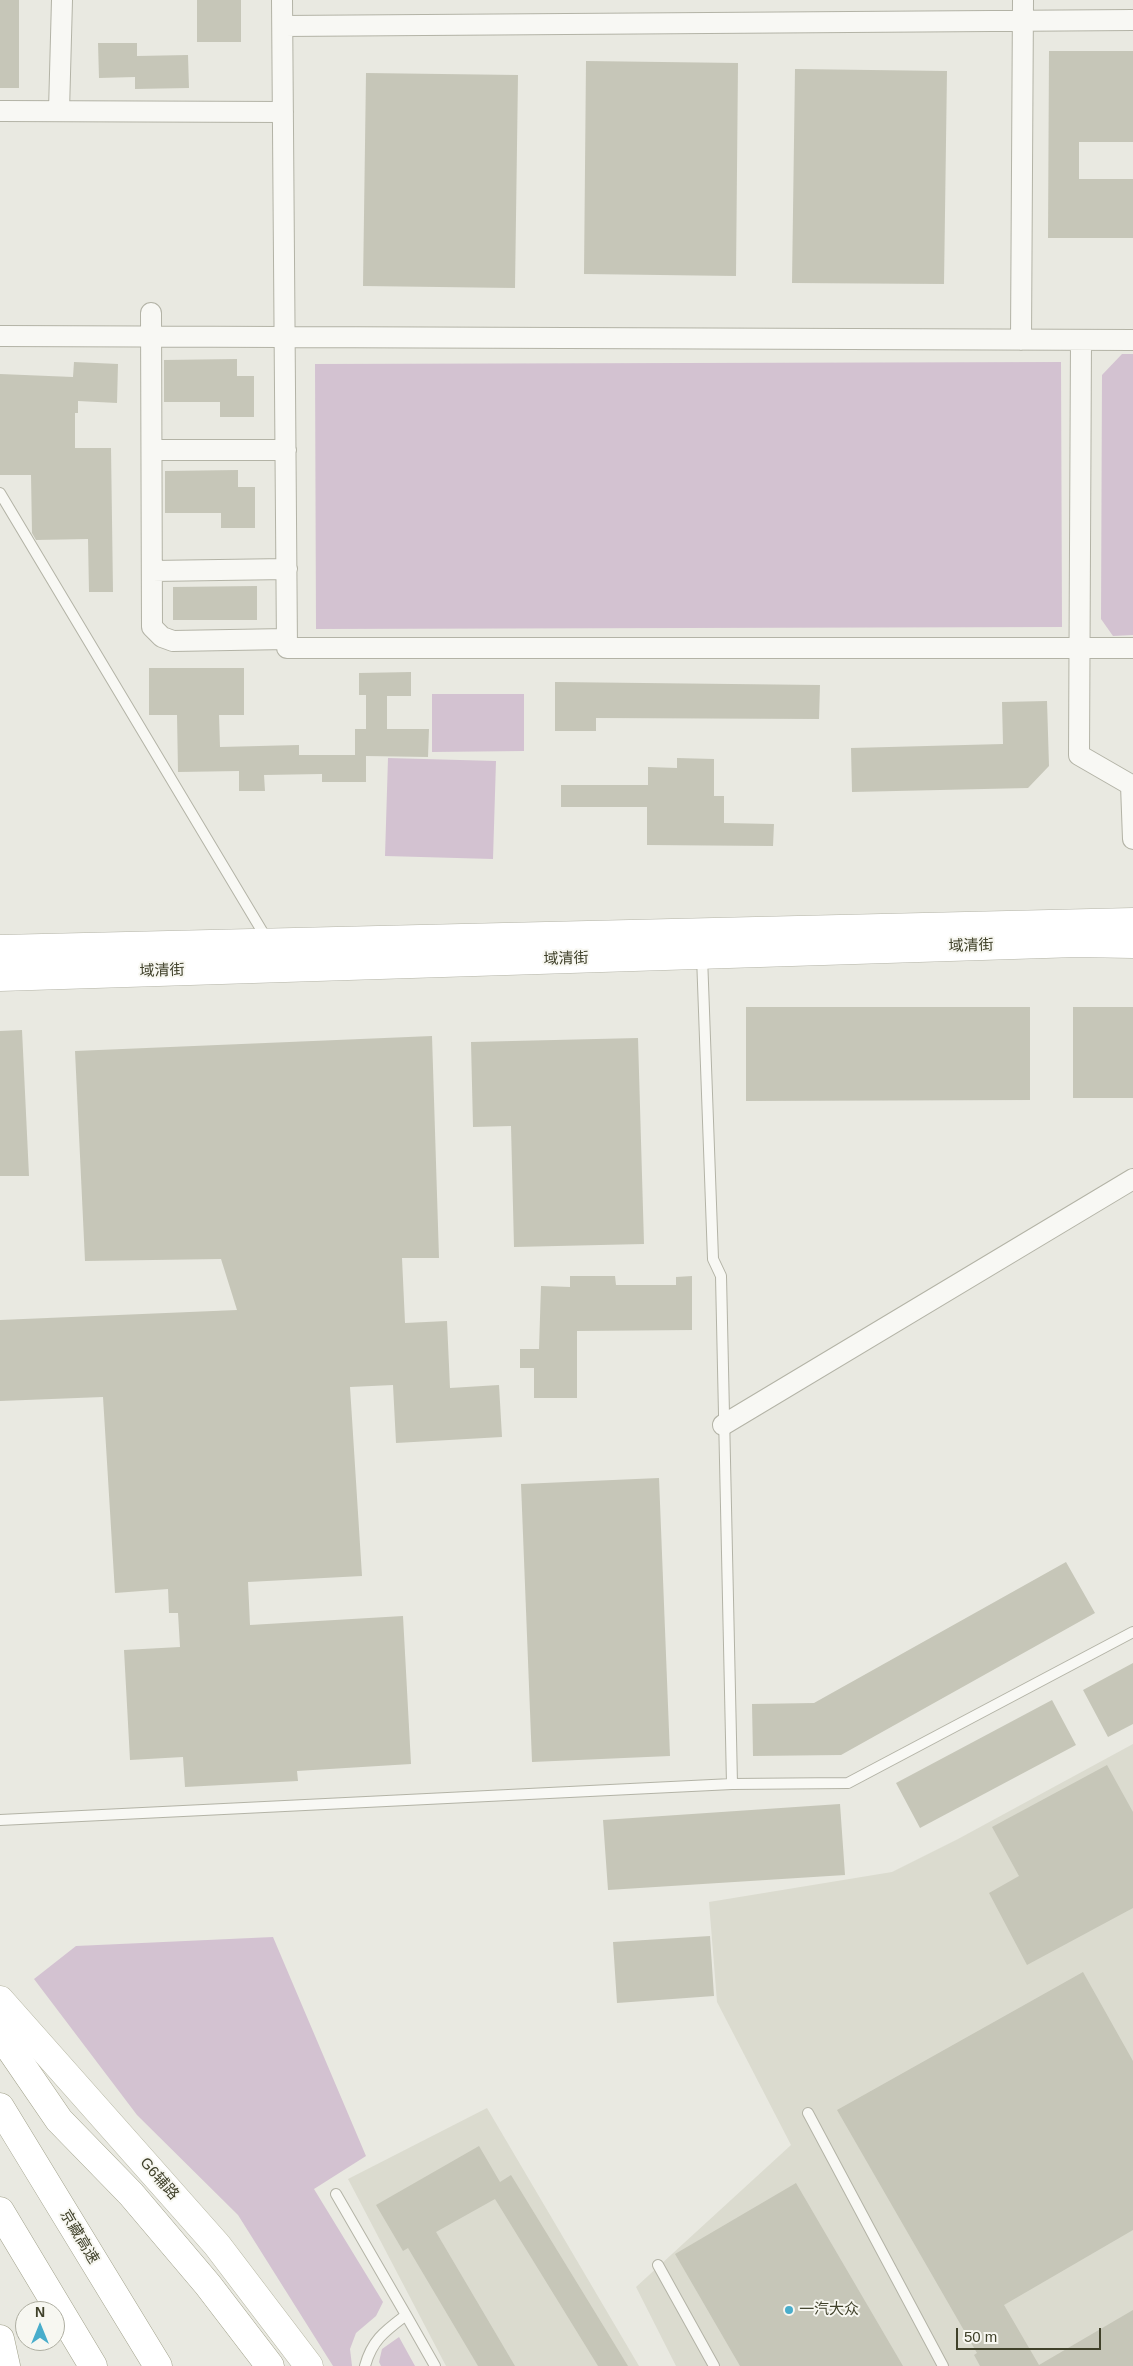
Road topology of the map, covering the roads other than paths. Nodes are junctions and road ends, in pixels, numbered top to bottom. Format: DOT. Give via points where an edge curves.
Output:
graph roads {
  1 [pos="62,0"];
  2 [pos="282,0"];
  3 [pos="1023,0"];
  4 [pos="1133,20"];
  5 [pos="1023,21"];
  6 [pos="283,26"];
  7 [pos="0,111"];
  8 [pos="58,111"];
  9 [pos="283,112"];
  10 [pos="151,312"];
  11 [pos="0,336"];
  12 [pos="151,336"];
  13 [pos="285,337"];
  14 [pos="1021,340"];
  15 [pos="1081,340"];
  16 [pos="1133,340"];
  17 [pos="152,450"];
  18 [pos="286,450"];
  19 [pos="0,493"];
  20 [pos="287,570"];
  21 [pos="152,571"];
  22 [pos="287,639"];
  23 [pos="1080,648"];
  24 [pos="1133,648"];
  25 [pos="1132,785"];
  26 [pos="1132,818"];
  27 [pos="1133,839"];
  28 [pos="1133,922"];
  29 [pos="701,944"];
  30 [pos="1133,944"];
  31 [pos="0,949"];
  32 [pos="276,955"];
  33 [pos="0,977"];
  34 [pos="1133,1179"];
  35 [pos="723,1425"];
  36 [pos="1133,1632"];
  37 [pos="732,1784"];
  38 [pos="0,1820"];
  39 [pos="0,2000"];
  40 [pos="0,2034"];
  41 [pos="0,2107"];
  42 [pos="808,2113"];
  43 [pos="336,2194"];
  44 [pos="0,2211"];
  45 [pos="658,2265"];
  46 [pos="406,2315"];
  47 [pos="0,2339"];
  48 [pos="6,2366"];
  49 [pos="93,2366"];
  50 [pos="158,2366"];
  51 [pos="270,2366"];
  52 [pos="309,2366"];
  53 [pos="365,2366"];
  54 [pos="435,2366"];
  55 [pos="714,2366"];
  56 [pos="943,2366"];
  1 -- 8 [label="street"];
  2 -- 6 [label="street"];
  3 -- 5 [label="street"];
  4 -- 5 [label="street"];
  5 -- 6 [label="street"];
  5 -- 14 [label="street"];
  6 -- 9 [label="street"];
  7 -- 8 [label="street"];
  8 -- 9 [label="street"];
  9 -- 13 [label="street"];
  10 -- 12 [label="street"];
  11 -- 12 [label="street"];
  12 -- 13 [label="street"];
  12 -- 17 [label="street"];
  13 -- 14 [label="street"];
  13 -- 18 [label="street"];
  14 -- 15 [label="street"];
  15 -- 16 [label="street"];
  15 -- 23 [label="street"];
  17 -- 18 [label="street"];
  17 -- 21 [label="street"];
  18 -- 20 [label="street"];
  19 -- 32 [label="lane"];
  20 -- 21 [label="street"];
  20 -- 22 [label="street"];
  21 -- 22 [label="street" via="152,627 162,637 173,641"];
  22 -- 23 [label="street" via="287,648"];
  23 -- 24 [label="street"];
  23 -- 25 [label="street" via="1079,755"];
  25 -- 26 [label="street"];
  26 -- 27 [label="street"];
  28 -- 29 [label="main road, 域清街"];
  29 -- 30 [label="main road, 域清街"];
  29 -- 32 [label="main road, 域清街"];
  29 -- 35 [label="lane" via="712,1259 721,1276"];
  31 -- 32 [label="main road, 域清街"];
  32 -- 33 [label="main road, 域清街"];
  34 -- 35 [label="street"];
  35 -- 37 [label="lane"];
  36 -- 37 [label="lane" via="848,1783"];
  37 -- 38 [label="lane"];
  39 -- 52 [label="main road, G6辅路" via="217,2245"];
  40 -- 51 [label="main road" via="59,2120 131,2194 208,2285"];
  41 -- 50 [label="main road, 京藏高速"];
  42 -- 56 [label="lane"];
  43 -- 46 [label="lane"];
  44 -- 49 [label="main road"];
  45 -- 55 [label="lane"];
  46 -- 53 [label="lane" via="382,2332 369,2352"];
  46 -- 54 [label="lane"];
  47 -- 48 [label="main road"];
}
